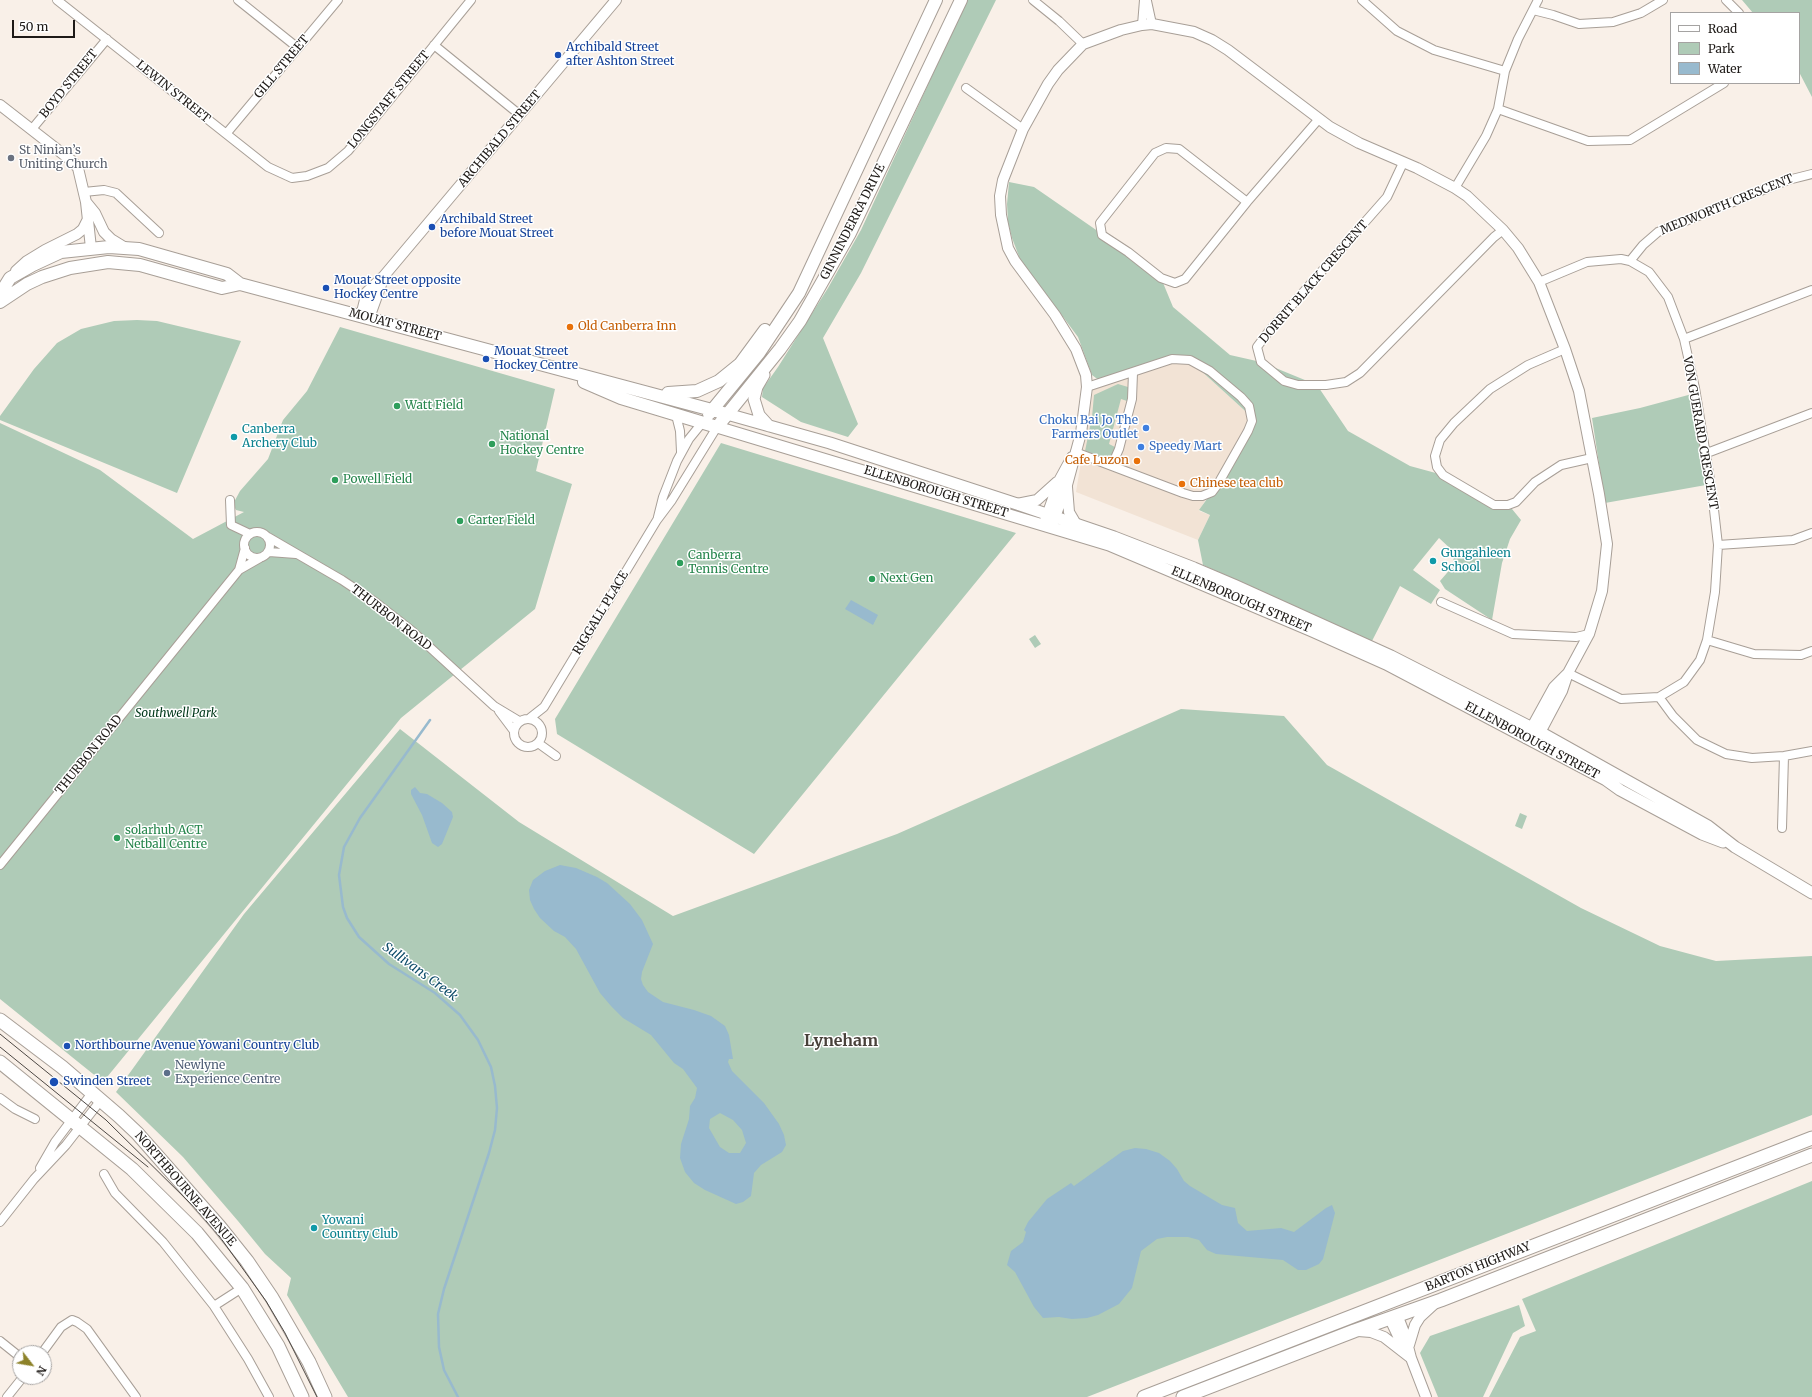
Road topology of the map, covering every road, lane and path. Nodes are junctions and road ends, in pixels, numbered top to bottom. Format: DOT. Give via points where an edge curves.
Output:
graph roads {
  1 [pos="57,0"];
  2 [pos="238,0"];
  3 [pos="338,0"];
  4 [pos="471,0"];
  5 [pos="616,0"];
  6 [pos="936,0"];
  7 [pos="961,0"];
  8 [pos="1033,0"];
  9 [pos="1146,0"];
  10 [pos="1362,0"];
  11 [pos="1538,0"];
  12 [pos="1664,0"];
  13 [pos="1726,0"];
  14 [pos="1533,10"];
  15 [pos="1738,12"];
  16 [pos="1147,24"];
  17 [pos="107,38"];
  18 [pos="1083,44"];
  19 [pos="434,45"];
  20 [pos="298,48"];
  21 [pos="1505,71"];
  22 [pos="1722,84"];
  23 [pos="966,88"];
  24 [pos="0,105"];
  25 [pos="1498,109"];
  26 [pos="520,115"];
  27 [pos="1318,120"];
  28 [pos="32,129"];
  29 [pos="1023,129"];
  30 [pos="226,134"];
  31 [pos="1403,163"];
  32 [pos="1812,174"];
  33 [pos="292,178"];
  34 [pos="1455,188"];
  35 [pos="85,197"];
  36 [pos="1247,202"];
  37 [pos="88,219"];
  38 [pos="1503,230"];
  39 [pos="159,233"];
  40 [pos="823,244"];
  41 [pos="124,247"];
  42 [pos="91,248"];
  43 [pos="1630,261"];
  44 [pos="93,264"];
  45 [pos="10,278"];
  46 [pos="1539,282"];
  47 [pos="240,284"];
  48 [pos="1812,290"];
  49 [pos="0,294"];
  50 [pos="0,302"];
  51 [pos="365,317"];
  52 [pos="1684,339"];
  53 [pos="780,349"];
  54 [pos="1565,349"];
  55 [pos="550,367"];
  56 [pos="1133,373"];
  57 [pos="1087,387"];
  58 [pos="654,394"];
  59 [pos="714,410"];
  60 [pos="1812,413"];
  61 [pos="727,414"];
  62 [pos="676,415"];
  63 [pos="702,423"];
  64 [pos="769,426"];
  65 [pos="717,427"];
  66 [pos="681,452"];
  67 [pos="1075,452"];
  68 [pos="1707,453"];
  69 [pos="1592,458"];
  70 [pos="1112,465"];
  71 [pos="1063,482"];
  72 [pos="230,500"];
  73 [pos="1017,504"];
  74 [pos="657,520"];
  75 [pos="1049,521"];
  76 [pos="1076,524"];
  77 [pos="232,526"];
  78 [pos="1812,533"];
  79 [pos="250,534"];
  80 [pos="268,536"];
  81 [pos="1718,546"];
  82 [pos="244,547"];
  83 [pos="269,552"];
  84 [pos="299,554"];
  85 [pos="260,558"];
  86 [pos="239,570"];
  87 [pos="1441,602"];
  88 [pos="1588,634"];
  89 [pos="1708,640"];
  90 [pos="1812,651"];
  91 [pos="1568,673"];
  92 [pos="1659,697"];
  93 [pos="494,706"];
  94 [pos="544,707"];
  95 [pos="530,718"];
  96 [pos="519,721"];
  97 [pos="542,727"];
  98 [pos="1536,730"];
  99 [pos="514,731"];
  100 [pos="1530,740"];
  101 [pos="538,744"];
  102 [pos="1812,751"];
  103 [pos="556,756"];
  104 [pos="1784,756"];
  105 [pos="1782,828"];
  106 [pos="1735,847"];
  107 [pos="0,865"];
  108 [pos="1812,892"];
  109 [pos="0,1020"];
  110 [pos="0,1062"];
  111 [pos="97,1096"];
  112 [pos="0,1098"];
  113 [pos="35,1119"];
  114 [pos="76,1123"];
  115 [pos="1812,1138"];
  116 [pos="1812,1155"];
  117 [pos="104,1174"];
  118 [pos="0,1222"];
  119 [pos="242,1288"];
  120 [pos="1441,1300"];
  121 [pos="1388,1303"];
  122 [pos="214,1306"];
  123 [pos="1394,1318"];
  124 [pos="1357,1330"];
  125 [pos="0,1341"];
  126 [pos="48,1345"];
  127 [pos="12,1351"];
  128 [pos="1411,1358"];
  129 [pos="17,1385"];
  130 [pos="7,1397"];
  131 [pos="136,1397"];
  132 [pos="269,1397"];
  133 [pos="302,1397"];
  134 [pos="325,1397"];
  135 [pos="1144,1397"];
  136 [pos="1182,1397"];
  137 [pos="1426,1397"];
  1 -- 17 [label="street, LEWIN STREET"];
  2 -- 20 [label="street"];
  3 -- 20 [label="street, GILL STREET"];
  4 -- 19 [label="street, LONGSTAFF STREET"];
  5 -- 26 [label="street, ARCHIBALD STREET"];
  6 -- 40 [label="main road, GINNINDERRA DRIVE"];
  7 -- 53 [label="main road, GINNINDERRA DRIVE" via="850,233 800,321"];
  8 -- 18 [label="street"];
  9 -- 16 [label="street"];
  10 -- 21 [label="street" via="1397,31 1434,50"];
  11 -- 14 [label="street"];
  12 -- 14 [label="street" via="1641,13 1613,22 1579,24"];
  13 -- 15 [label="street"];
  14 -- 21 [label="street"];
  16 -- 18 [label="street" via="1121,30"];
  16 -- 27 [label="street" via="1194,32 1212,40"];
  17 -- 28 [label="street, BOYD STREET"];
  17 -- 30 [label="street, LEWIN STREET"];
  18 -- 29 [label="street" via="1058,70"];
  19 -- 26 [label="street"];
  19 -- 33 [label="street, LONGSTAFF STREET" via="348,151 328,168 307,176"];
  20 -- 30 [label="street, GILL STREET"];
  21 -- 25 [label="street"];
  22 -- 25 [label="street" via="1630,140 1588,141"];
  23 -- 29 [label="street"];
  24 -- 28 [label="street"];
  25 -- 34 [label="street" via="1486,136"];
  26 -- 51 [label="street, ARCHIBALD STREET" via="383,277 367,292"];
  27 -- 31 [label="street" via="1359,143"];
  27 -- 36 [label="street"];
  28 -- 35 [label="street" via="78,168"];
  29 -- 57 [label="street" via="1003,180 1000,196 1004,235 1015,261 1055,315 1076,349 1086,375"];
  30 -- 33 [label="street, LEWIN STREET" via="268,167"];
  31 -- 34 [label="street"];
  31 -- 38 [label="street, DORRIT BLACK CRESCENT" via="1387,197 1257,348 1261,362 1284,381 1298,385 1326,385 1346,382 1360,373"];
  32 -- 43 [label="street, MEDWORTH CRESCENT" via="1788,180 1658,232"];
  34 -- 38 [label="street"];
  35 -- 37 [label="street"];
  35 -- 39 [label="street" via="104,190 116,193"];
  35 -- 41 [label="street" via="104,232"];
  36 -- 36 [label="street" via="1184,279 1175,283 1161,278 1102,235 1100,223 1155,153 1166,148 1179,149"];
  37 -- 42 [label="street"];
  37 -- 45 [label="street" via="77,234 27,261"];
  38 -- 46 [label="street" via="1518,248"];
  40 -- 58 [label="main road" via="736,369 720,381 704,388 683,393"];
  40 -- 59 [label="main road, GINNINDERRA DRIVE" via="786,314"];
  41 -- 42 [label="main road, MOUAT STREET"];
  41 -- 47 [label="main road, MOUAT STREET" via="227,274"];
  42 -- 44 [label="main road"];
  42 -- 45 [label="main road, MOUAT STREET" via="62,252"];
  43 -- 46 [label="street, VON GUERARD CRESCENT" via="1621,259 1587,262"];
  43 -- 52 [label="street, VON GUERARD CRESCENT" via="1649,272 1668,297"];
  44 -- 47 [label="main road, MOUAT STREET" via="140,265 222,288"];
  44 -- 50 [label="main road, MOUAT STREET" via="42,277"];
  45 -- 49 [label="main road, MOUAT STREET"];
  46 -- 54 [label="street"];
  47 -- 51 [label="main road, MOUAT STREET"];
  48 -- 52 [label="street"];
  51 -- 55 [label="main road, MOUAT STREET"];
  52 -- 68 [label="street, VON GUERARD CRESCENT"];
  53 -- 61 [label="main road, GINNINDERRA DRIVE"];
  53 -- 64 [label="main road" via="758,384 755,396 757,411"];
  54 -- 69 [label="street" via="1579,391"];
  54 -- 69 [label="street" via="1528,365 1490,389 1440,440 1435,456 1437,467 1443,476 1494,505 1508,505 1516,502 1535,482 1561,465"];
  55 -- 58 [label="main road, MOUAT STREET"];
  55 -- 62 [label="main road, MOUAT STREET" via="621,398"];
  56 -- 57 [label="street"];
  56 -- 70 [label="street" via="1132,399 1119,449"];
  56 -- 70 [label="street" via="1172,359 1196,362 1245,402 1251,411 1251,426 1218,484 1212,492 1202,496 1183,493"];
  57 -- 67 [label="street"];
  58 -- 59 [label="main road, MOUAT STREET"];
  59 -- 61 [label="main road, MOUAT STREET"];
  59 -- 63 [label="main road, GINNINDERRA DRIVE"];
  60 -- 68 [label="street"];
  61 -- 64 [label="main road, ELLENBOROUGH STREET"];
  61 -- 65 [label="main road, GINNINDERRA DRIVE"];
  62 -- 63 [label="main road, MOUAT STREET"];
  62 -- 66 [label="street, RIGGALL PLACE"];
  63 -- 65 [label="main road, MOUAT STREET"];
  63 -- 66 [label="street, RIGGALL PLACE"];
  64 -- 73 [label="main road, ELLENBOROUGH STREET" via="916,470"];
  65 -- 74 [label="street, RIGGALL PLACE"];
  65 -- 75 [label="main road, ELLENBOROUGH STREET"];
  66 -- 74 [label="street, RIGGALL PLACE"];
  67 -- 70 [label="street"];
  67 -- 71 [label="street"];
  68 -- 81 [label="street, VON GUERARD CRESCENT"];
  69 -- 88 [label="street" via="1607,544 1602,592"];
  71 -- 73 [label="street" via="1037,500"];
  71 -- 75 [label="street"];
  71 -- 76 [label="street" via="1069,512"];
  72 -- 77 [label="street"];
  73 -- 75 [label="main road, ELLENBOROUGH STREET"];
  74 -- 94 [label="street, RIGGALL PLACE"];
  75 -- 76 [label="main road, ELLENBOROUGH STREET"];
  75 -- 100 [label="main road, ELLENBOROUGH STREET" via="1386,664"];
  76 -- 98 [label="main road, ELLENBOROUGH STREET" via="1194,568 1322,624 1392,656"];
  77 -- 79 [label="street, THURBON ROAD"];
  77 -- 82 [label="street"];
  78 -- 81 [label="street" via="1793,540"];
  79 -- 80 [label="street, THURBON ROAD" via="258,531"];
  79 -- 82 [label="street, THURBON ROAD" via="245,539"];
  80 -- 83 [label="street" via="271,546"];
  80 -- 84 [label="street, THURBON ROAD"];
  81 -- 89 [label="street, VON GUERARD CRESCENT"];
  82 -- 85 [label="street" via="249,555"];
  82 -- 86 [label="street, THURBON ROAD"];
  83 -- 84 [label="street, THURBON ROAD"];
  83 -- 85 [label="street, THURBON ROAD"];
  84 -- 93 [label="street, THURBON ROAD" via="342,580 412,631"];
  85 -- 86 [label="street, THURBON ROAD"];
  86 -- 107 [label="street, THURBON ROAD"];
  87 -- 88 [label="street" via="1513,634 1576,637"];
  88 -- 91 [label="street"];
  89 -- 90 [label="street" via="1754,654 1800,655"];
  89 -- 92 [label="street, VON GUERARD CRESCENT" via="1700,660 1684,682"];
  91 -- 92 [label="street, VON GUERARD CRESCENT" via="1621,699"];
  91 -- 98 [label="street" via="1562,691"];
  92 -- 104 [label="street" via="1673,716 1697,740 1726,754 1752,758"];
  93 -- 96 [label="street, THURBON ROAD"];
  93 -- 99 [label="street, THURBON ROAD"];
  94 -- 95 [label="street, RIGGALL PLACE"];
  94 -- 97 [label="street, RIGGALL PLACE"];
  95 -- 96 [label="street"];
  95 -- 97 [label="street"];
  96 -- 99 [label="street"];
  97 -- 101 [label="street" via="542,736"];
  98 -- 100 [label="street"];
  98 -- 106 [label="main road, ELLENBOROUGH STREET" via="1708,826"];
  99 -- 101 [label="street" via="515,740 521,746 530,747"];
  100 -- 106 [label="main road, ELLENBOROUGH STREET" via="1702,834"];
  101 -- 103 [label="street"];
  102 -- 104 [label="street"];
  104 -- 105 [label="street"];
  106 -- 108 [label="main road, ELLENBOROUGH STREET"];
  109 -- 111 [label="highway, NORTHBOURNE AVENUE"];
  110 -- 114 [label="highway, NORTHBOURNE AVENUE"];
  111 -- 114 [label="street"];
  111 -- 134 [label="highway, NORTHBOURNE AVENUE" via="137,1133 244,1256 295,1336"];
  112 -- 113 [label="street"];
  114 -- 118 [label="street" via="55,1142 34,1179"];
  114 -- 119 [label="highway, NORTHBOURNE AVENUE" via="132,1169 185,1220"];
  115 -- 121 [label="highway, BARTON HIGHWAY"];
  116 -- 120 [label="highway, BARTON HIGHWAY"];
  117 -- 122 [label="street" via="115,1193 163,1242"];
  119 -- 122 [label="street"];
  119 -- 133 [label="highway, NORTHBOURNE AVENUE" via="278,1346"];
  120 -- 123 [label="highway, BARTON HIGHWAY"];
  120 -- 128 [label="street" via="1426,1310 1415,1325 1409,1342"];
  121 -- 123 [label="highway"];
  121 -- 135 [label="highway, BARTON HIGHWAY"];
  122 -- 132 [label="street"];
  123 -- 124 [label="highway, BARTON HIGHWAY"];
  123 -- 128 [label="street" via="1399,1340"];
  124 -- 128 [label="street" via="1384,1337"];
  124 -- 136 [label="highway, BARTON HIGHWAY"];
  125 -- 127 [label="street"];
  126 -- 131 [label="street" via="61,1327 72,1320 77,1322 87,1329"];
  128 -- 137 [label="street"];
  129 -- 130 [label="street"];
}
